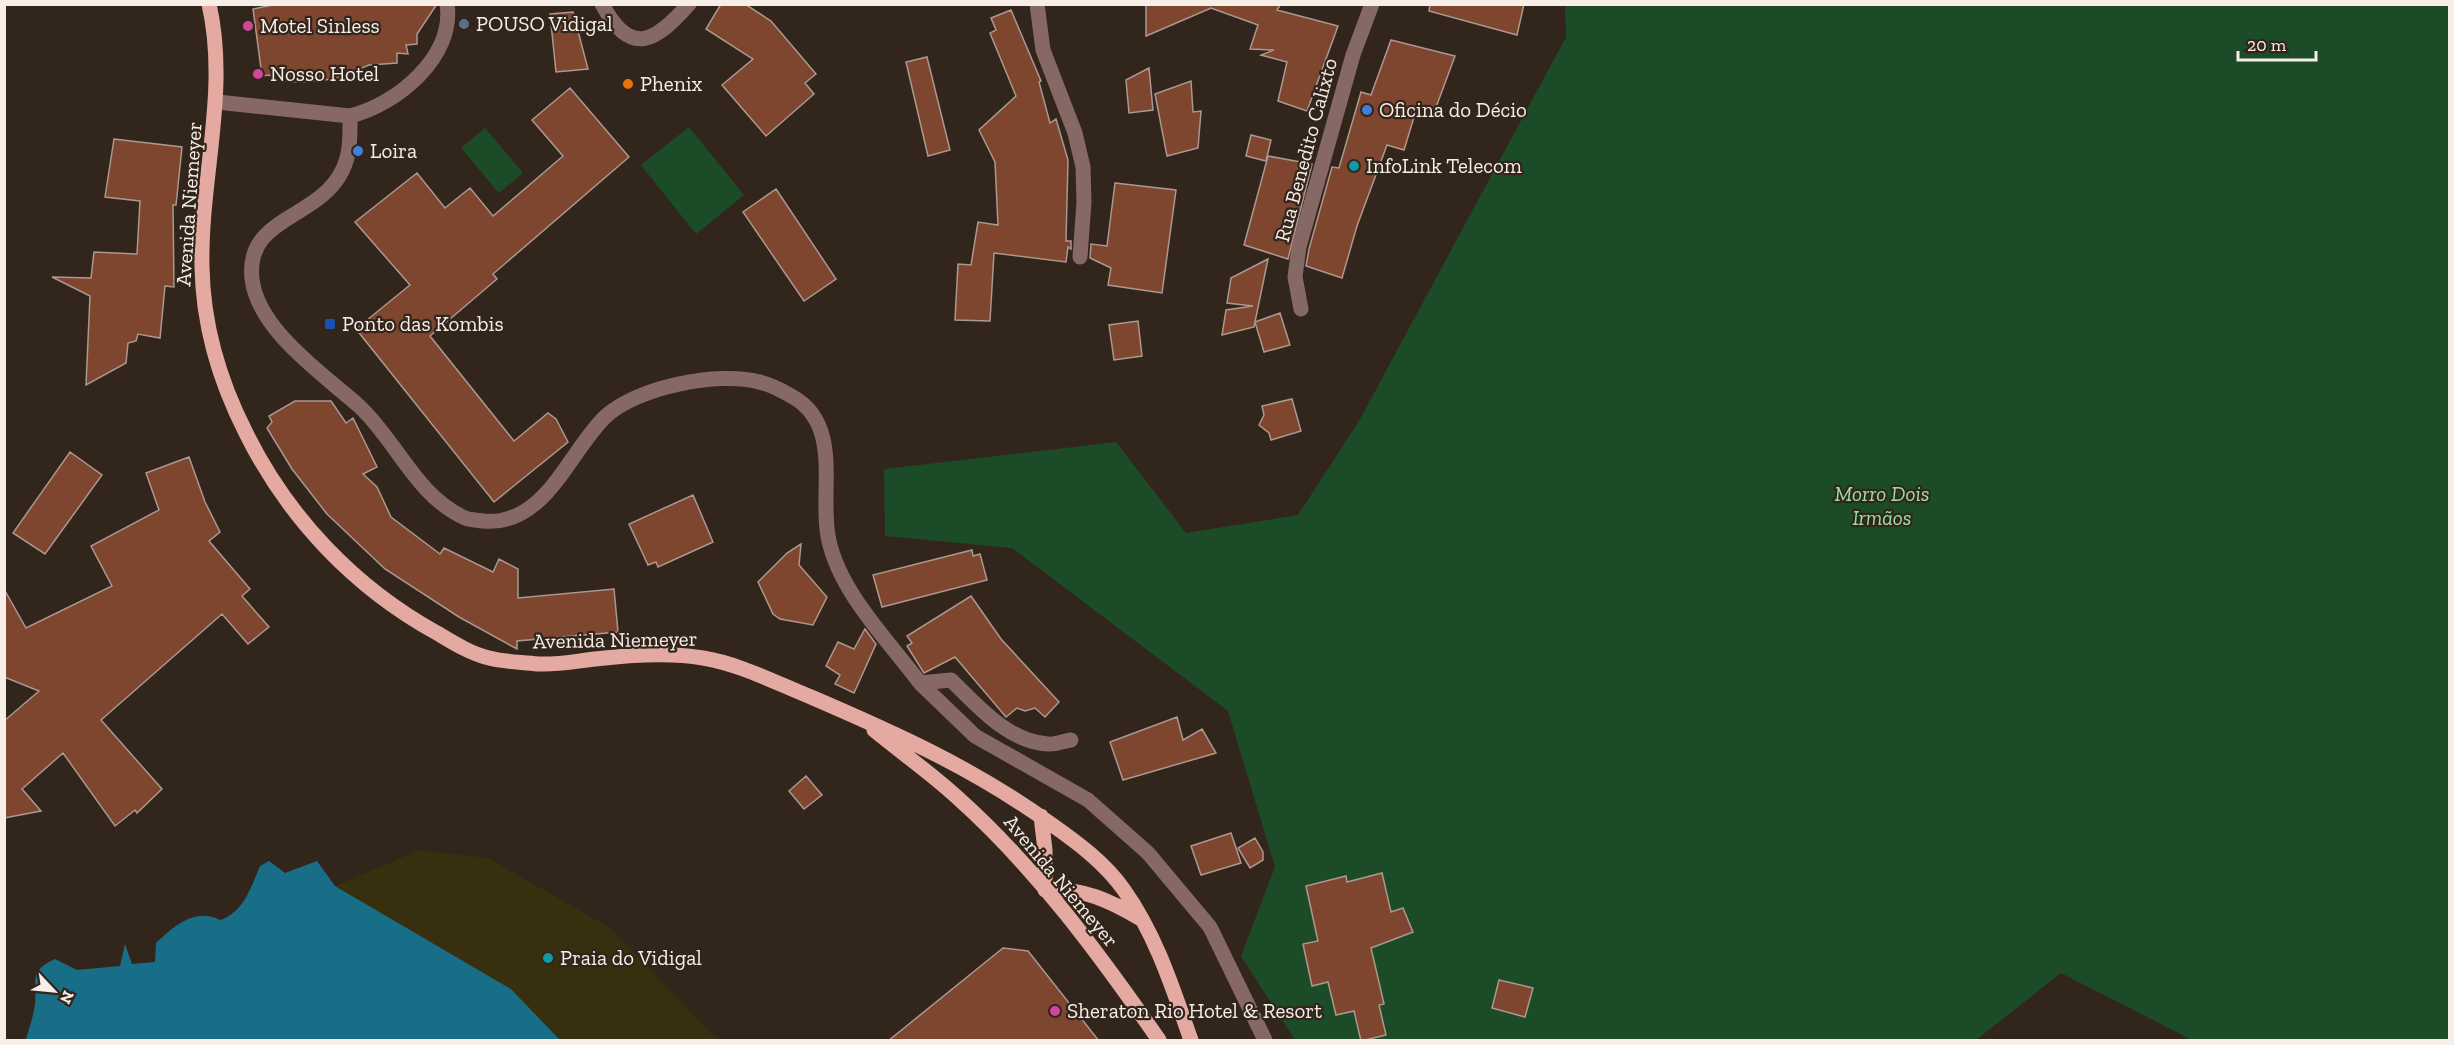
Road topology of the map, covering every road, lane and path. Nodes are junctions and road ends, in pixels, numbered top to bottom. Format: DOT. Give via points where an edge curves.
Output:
graph roads {
  1 [pos="209,4"];
  2 [pos="447,4"];
  3 [pos="602,4"];
  4 [pos="689,4"];
  5 [pos="1038,4"];
  6 [pos="1372,4"];
  7 [pos="217,102"];
  8 [pos="351,116"];
  9 [pos="1080,257"];
  10 [pos="1301,309"];
  11 [pos="920,682"];
  12 [pos="860,718"];
  13 [pos="1071,740"];
  14 [pos="1041,816"];
  15 [pos="1045,890"];
  16 [pos="1143,921"];
  17 [pos="1159,1041"];
  18 [pos="1191,1041"];
  19 [pos="1265,1041"];
  1 -- 7 [label="main road, Avenida Niemeyer" via="216,36"];
  2 -- 8 [label="street" via="443,36 429,66 382,104"];
  3 -- 4 [label="street" via="618,29 648,40 665,30"];
  5 -- 9 [label="street" via="1043,50 1075,133 1083,167"];
  6 -- 10 [label="street, Rua Benedito Calixto" via="1353,55 1299,247 1295,277"];
  7 -- 8 [label="street"];
  7 -- 12 [label="main road, Avenida Niemeyer" via="202,266 206,318 217,364 246,434 286,501 321,545 368,589 411,619 489,658 543,664 606,657 702,658 740,667"];
  8 -- 11 [label="street" via="349,150 343,170 310,207 278,224 260,240 252,280 262,309 284,339 371,417 407,469 437,501 467,519 513,519 533,506 551,486 606,415 638,396 665,387 725,378 760,382 810,410 821,428 829,542 857,600"];
  11 -- 13 [label="street" via="951,680 992,719 1026,740 1049,744"];
  11 -- 19 [label="street" via="975,736 1088,800 1148,853 1210,927"];
  12 -- 14 [label="main road, Avenida Niemeyer" via="922,745"];
  12 -- 15 [label="main road, Avenida Niemeyer" via="959,798"];
  14 -- 15 [label="main road"];
  14 -- 16 [label="main road, Avenida Niemeyer" via="1101,863 1123,888"];
  15 -- 16 [label="main road" via="1087,892"];
  15 -- 17 [label="main road, Avenida Niemeyer"];
  16 -- 18 [label="main road, Avenida Niemeyer"];
}
